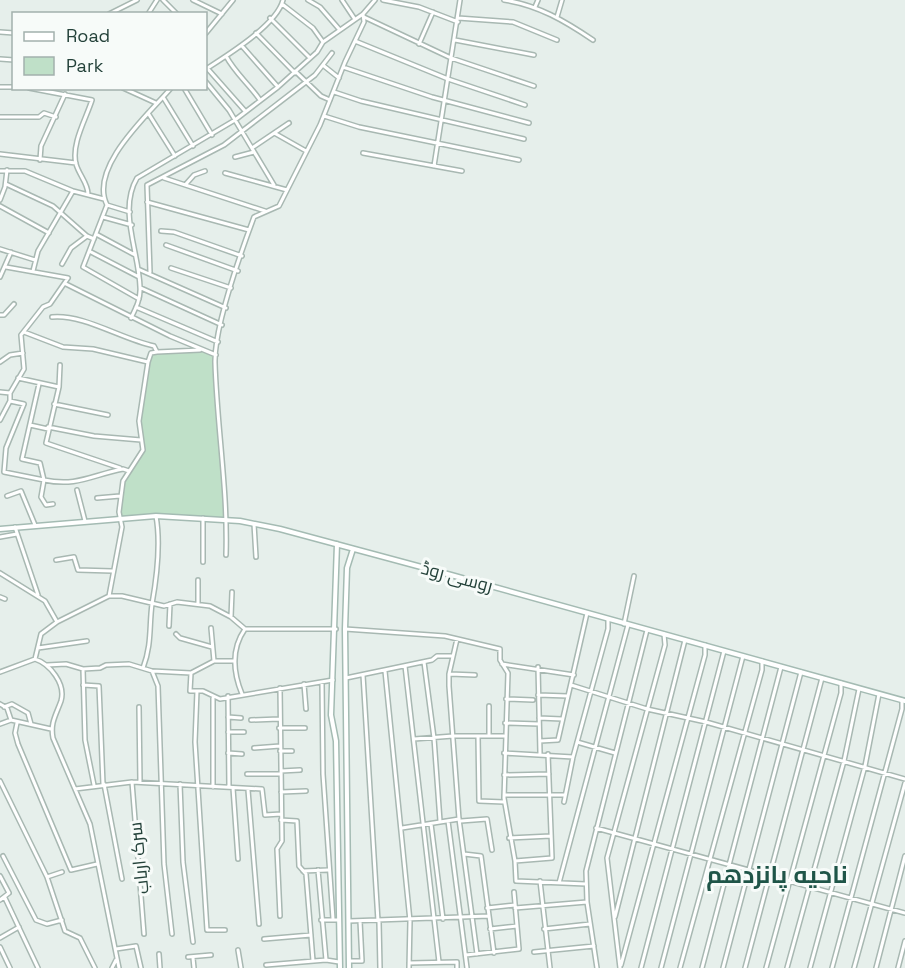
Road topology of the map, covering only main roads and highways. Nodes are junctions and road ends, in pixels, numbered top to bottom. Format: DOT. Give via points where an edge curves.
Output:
graph roads {
  1 [pos="0,529"];
  2 [pos="337,544"];
  3 [pos="353,549"];
  4 [pos="903,701"];
  5 [pos="338,830"];
  6 [pos="348,830"];
  7 [pos="340,968"];
  8 [pos="350,968"];
  1 -- 2 [label="main road, روسی روڈ" via="85,520 203,517 254,524"];
  2 -- 3 [label="main road, روسی روڈ"];
  2 -- 5 [label="main road" via="332,715"];
  3 -- 4 [label="main road, روسی روڈ"];
  3 -- 6 [label="main road" via="347,568 345,629"];
  5 -- 6 [label="main road"];
  5 -- 7 [label="main road"];
  6 -- 8 [label="main road"];
}
